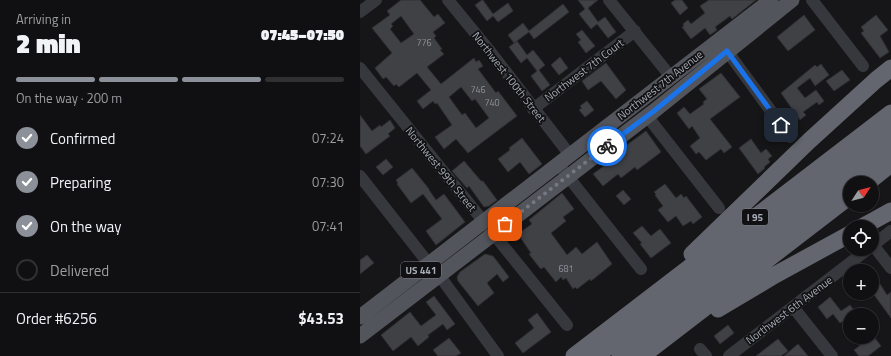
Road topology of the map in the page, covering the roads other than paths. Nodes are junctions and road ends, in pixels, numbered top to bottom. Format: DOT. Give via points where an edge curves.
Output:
graph roads {
  1 [pos="376,0"];
  2 [pos="448,0"];
  3 [pos="610,0"];
  4 [pos="771,0"];
  5 [pos="792,0"];
  6 [pos="812,0"];
  7 [pos="360,12"];
  8 [pos="635,31"];
  9 [pos="727,51"];
  10 [pos="863,66"];
  11 [pos="360,68"];
  12 [pos="891,68"];
  13 [pos="671,77"];
  14 [pos="533,108"];
  15 [pos="891,113"];
  16 [pos="647,116"];
  17 [pos="891,129"];
  18 [pos="620,136"];
  19 [pos="790,137"];
  20 [pos="891,148"];
  21 [pos="570,155"];
  22 [pos="558,164"];
  23 [pos="891,164"];
  24 [pos="360,176"];
  25 [pos="876,176"];
  26 [pos="568,177"];
  27 [pos="843,201"];
  28 [pos="719,208"];
  29 [pos="891,211"];
  30 [pos="875,220"];
  31 [pos="483,222"];
  32 [pos="891,231"];
  33 [pos="493,234"];
  34 [pos="843,238"];
  35 [pos="879,241"];
  36 [pos="879,255"];
  37 [pos="859,256"];
  38 [pos="429,264"];
  39 [pos="891,268"];
  40 [pos="641,269"];
  41 [pos="439,275"];
  42 [pos="793,307"];
  43 [pos="360,317"];
  44 [pos="619,322"];
  45 [pos="567,325"];
  46 [pos="360,336"];
  47 [pos="643,355"];
  48 [pos="498,356"];
  49 [pos="574,356"];
  50 [pos="596,356"];
  51 [pos="620,356"];
  52 [pos="729,356"];
  53 [pos="832,356"];
  1 -- 7 [label="street"];
  2 -- 14 [label="street, Northwest 100th Street"];
  3 -- 8 [label="street"];
  4 -- 9 [label="main road" via="764,13 731,38"];
  4 -- 13 [label="main road, Northwest 7th Avenue / US 441"];
  5 -- 9 [label="main road, Northwest 7th Avenue / US 441"];
  6 -- 10 [label="street"];
  8 -- 13 [label="street"];
  8 -- 14 [label="street, Northwest 7th Court"];
  9 -- 16 [label="main road, Northwest 7th Avenue / US 441"];
  9 -- 19 [label="street"];
  11 -- 31 [label="street, Northwest 99th Street"];
  12 -- 44 [label="highway" via="809,141"];
  13 -- 18 [label="main road" via="665,91 627,120"];
  13 -- 21 [label="main road, Northwest 7th Avenue / US 441"];
  14 -- 21 [label="street, Northwest 100th Street"];
  15 -- 44 [label="highway, I 95"];
  16 -- 18 [label="main road, Northwest 7th Avenue / US 441"];
  16 -- 28 [label="street"];
  17 -- 50 [label="highway"];
  18 -- 26 [label="main road, Northwest 7th Avenue / US 441"];
  20 -- 51 [label="highway"];
  21 -- 22 [label="main road, Northwest 7th Avenue / US 441"];
  22 -- 26 [label="street"];
  22 -- 31 [label="main road, Northwest 7th Avenue / US 441"];
  23 -- 25 [label="highway"];
  24 -- 38 [label="street"];
  26 -- 33 [label="main road, Northwest 7th Avenue / US 441"];
  26 -- 40 [label="street"];
  27 -- 47 [label="highway"];
  29 -- 30 [label="highway"];
  31 -- 33 [label="street, Northwest 99th Street"];
  31 -- 38 [label="main road, Northwest 7th Avenue / US 441"];
  32 -- 35 [label="street, Northwest 6th Avenue"];
  33 -- 41 [label="main road, Northwest 7th Avenue / US 441"];
  33 -- 45 [label="street, Northwest 99th Street"];
  34 -- 47 [label="highway" via="774,275"];
  36 -- 39 [label="street"];
  37 -- 42 [label="street, Northwest 6th Avenue"];
  38 -- 43 [label="main road, Northwest 7th Avenue / US 441"];
  41 -- 46 [label="main road, Northwest 7th Avenue / US 441"];
  41 -- 48 [label="street"];
  42 -- 52 [label="street, Northwest 6th Avenue"];
  42 -- 53 [label="street"];
  44 -- 49 [label="highway, I 95"];
}
